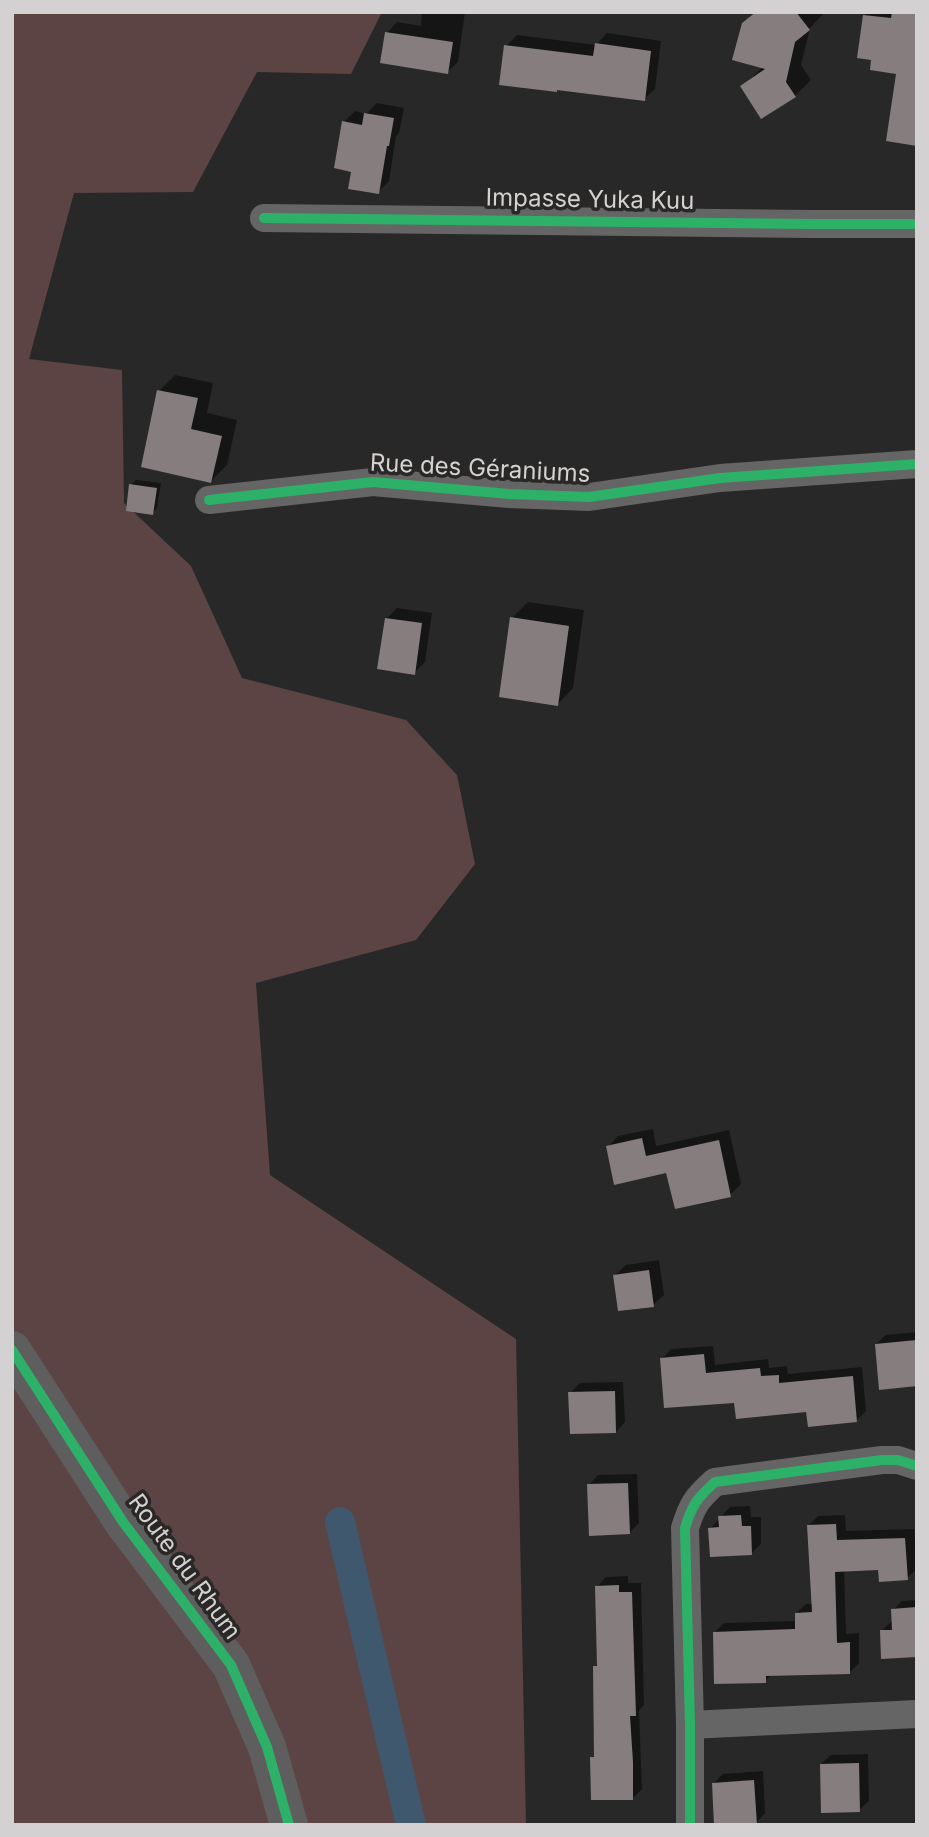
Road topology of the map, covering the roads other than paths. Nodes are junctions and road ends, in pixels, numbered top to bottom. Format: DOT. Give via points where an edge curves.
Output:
graph roads {
  1 [pos="264,218"];
  2 [pos="917,224"];
  3 [pos="917,464"];
  4 [pos="209,500"];
  5 [pos="12,1350"];
  6 [pos="917,1466"];
  7 [pos="917,1714"];
  8 [pos="690,1725"];
  9 [pos="289,1825"];
  10 [pos="690,1825"];
  1 -- 2 [label="street, Impasse Yuka Kuu"];
  3 -- 4 [label="street, Rue des Géraniums" via="720,478 589,497 373,482"];
  5 -- 9 [label="street, Route du Rhum" via="123,1522 231,1665 267,1747"];
  6 -- 8 [label="street" via="881,1460 715,1482 698,1497 685,1528"];
  7 -- 8 [label="street"];
  8 -- 10 [label="street"];
}
